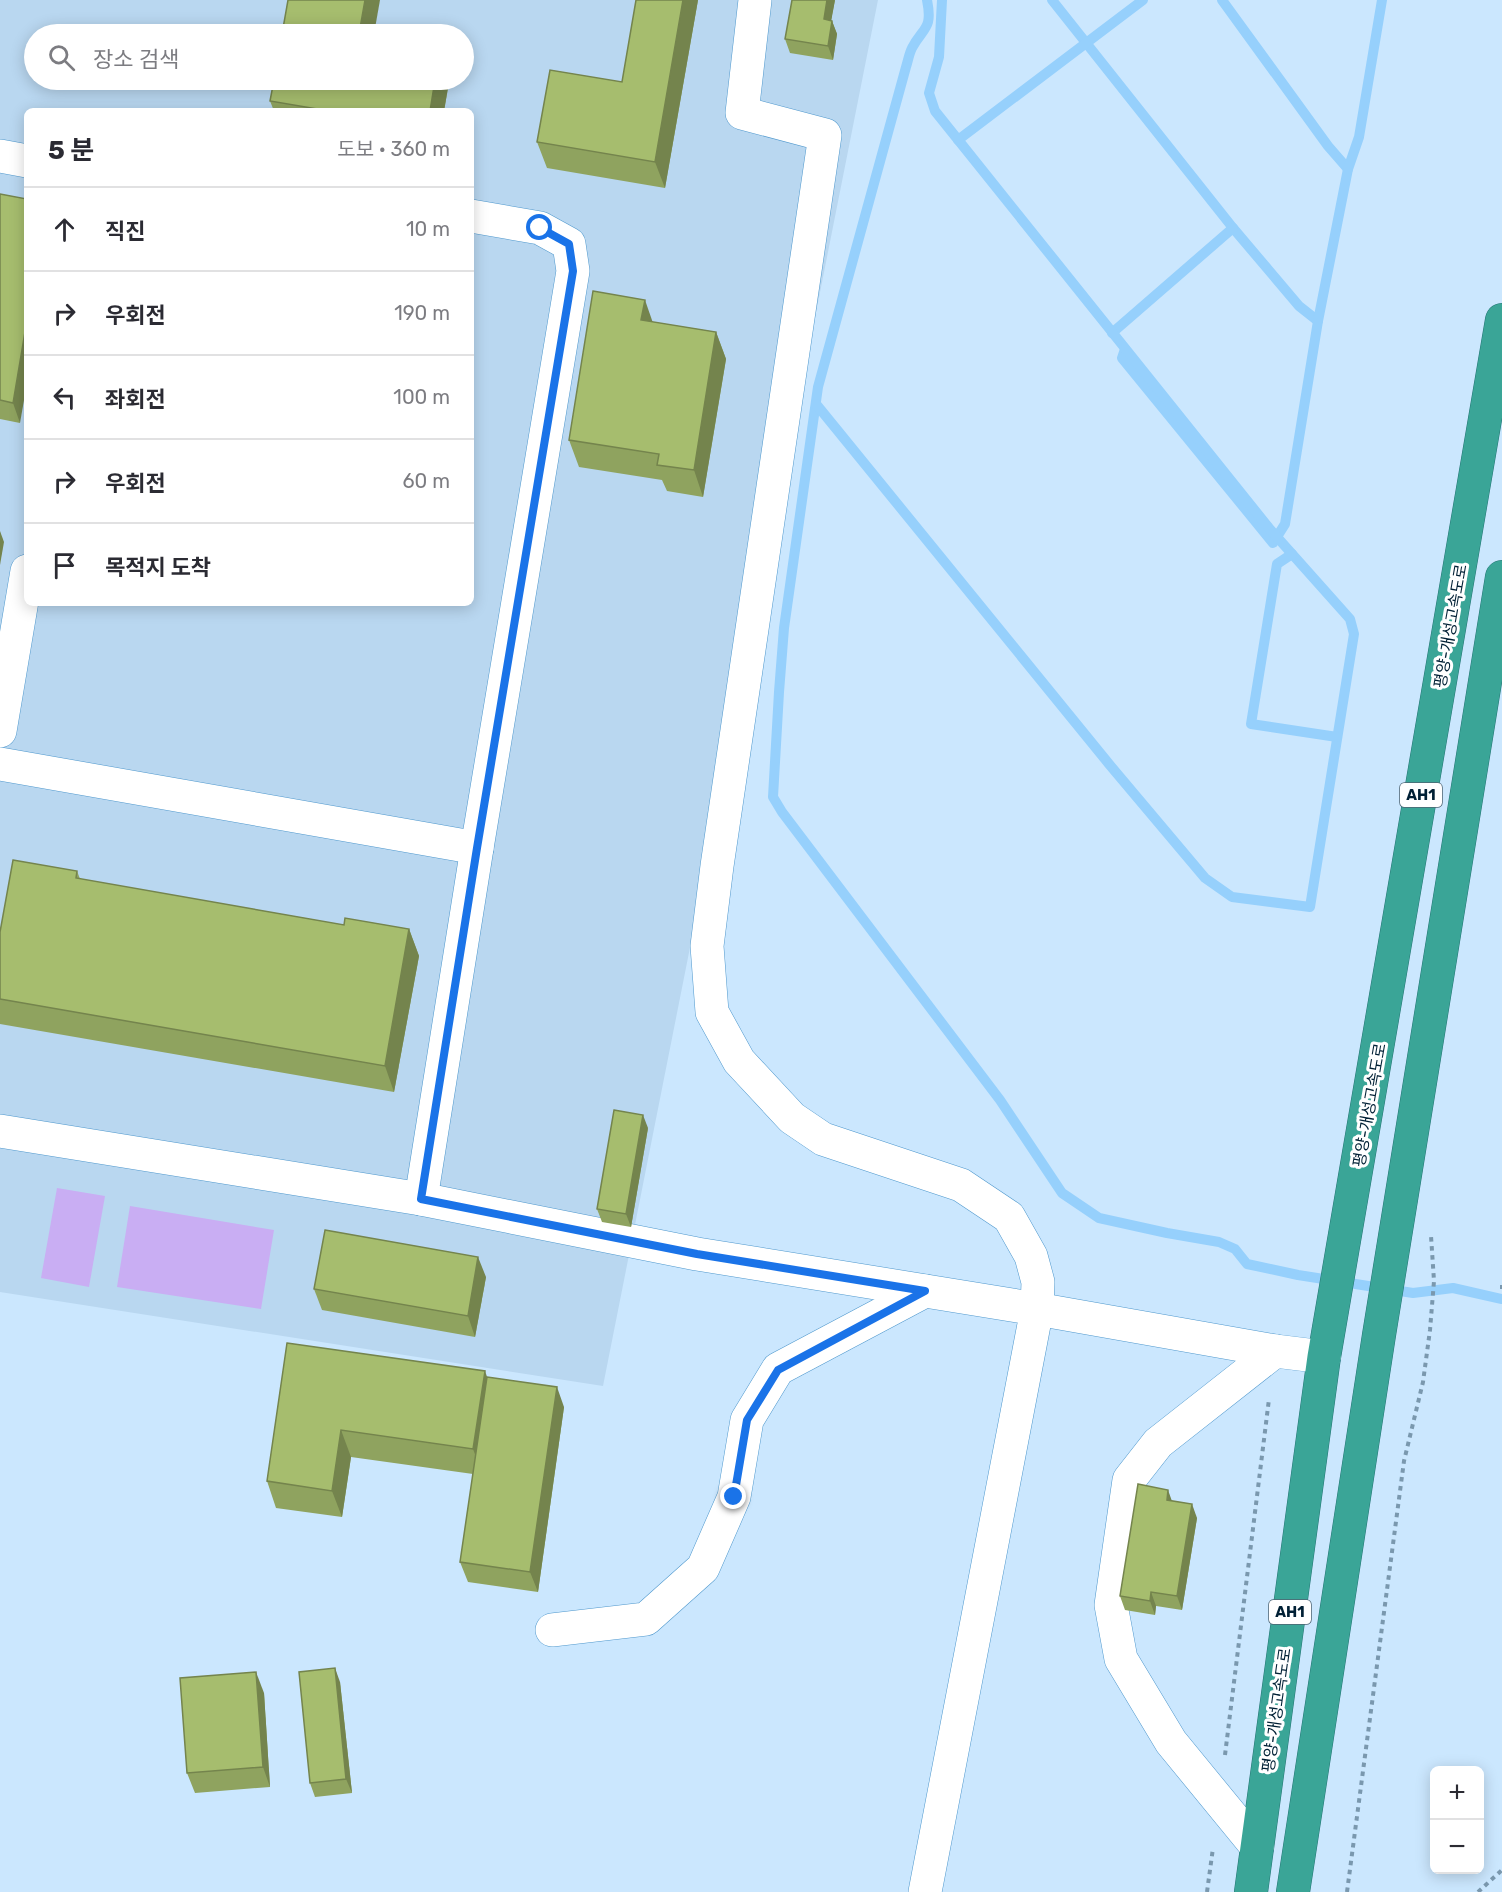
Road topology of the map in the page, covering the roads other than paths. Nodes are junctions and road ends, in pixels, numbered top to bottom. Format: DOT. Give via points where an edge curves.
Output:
graph roads {
  1 [pos="755,0"];
  2 [pos="0,156"];
  3 [pos="24,160"];
  4 [pos="474,217"];
  5 [pos="1502,320"];
  6 [pos="1502,577"];
  7 [pos="24,589"];
  8 [pos="0,731"];
  9 [pos="0,764"];
  10 [pos="477,848"];
  11 [pos="0,1131"];
  12 [pos="421,1199"];
  13 [pos="925,1291"];
  14 [pos="1037,1309"];
  15 [pos="1327,1344"];
  16 [pos="1275,1351"];
  17 [pos="552,1630"];
  18 [pos="1257,1846"];
  19 [pos="925,1892"];
  20 [pos="1251,1892"];
  21 [pos="1293,1892"];
  1 -- 14 [label="lane" via="742,113 825,135 717,866 707,946 712,1012 739,1061 792,1118 823,1139 961,1185 1009,1217 1031,1256 1038,1282"];
  2 -- 3 [label="lane"];
  4 -- 10 [label="lane" via="540,228 569,244 573,271"];
  5 -- 15 [label="highway, 평양-개성고속도로 / AH1"];
  6 -- 21 [label="highway, AH1"];
  7 -- 8 [label="lane"];
  9 -- 10 [label="lane"];
  10 -- 12 [label="lane"];
  11 -- 12 [label="lane"];
  12 -- 13 [label="lane" via="697,1254"];
  13 -- 14 [label="lane"];
  13 -- 17 [label="lane" via="778,1370 747,1420 734,1497 703,1568 646,1618"];
  14 -- 16 [label="lane"];
  14 -- 19 [label="lane"];
  15 -- 16 [label="lane"];
  15 -- 18 [label="highway, 평양-개성고속도로 / AH1"];
  16 -- 18 [label="lane" via="1158,1443 1129,1480 1111,1605 1120,1659 1171,1742"];
  18 -- 20 [label="highway, 평양-개성고속도로 / AH1"];
}
